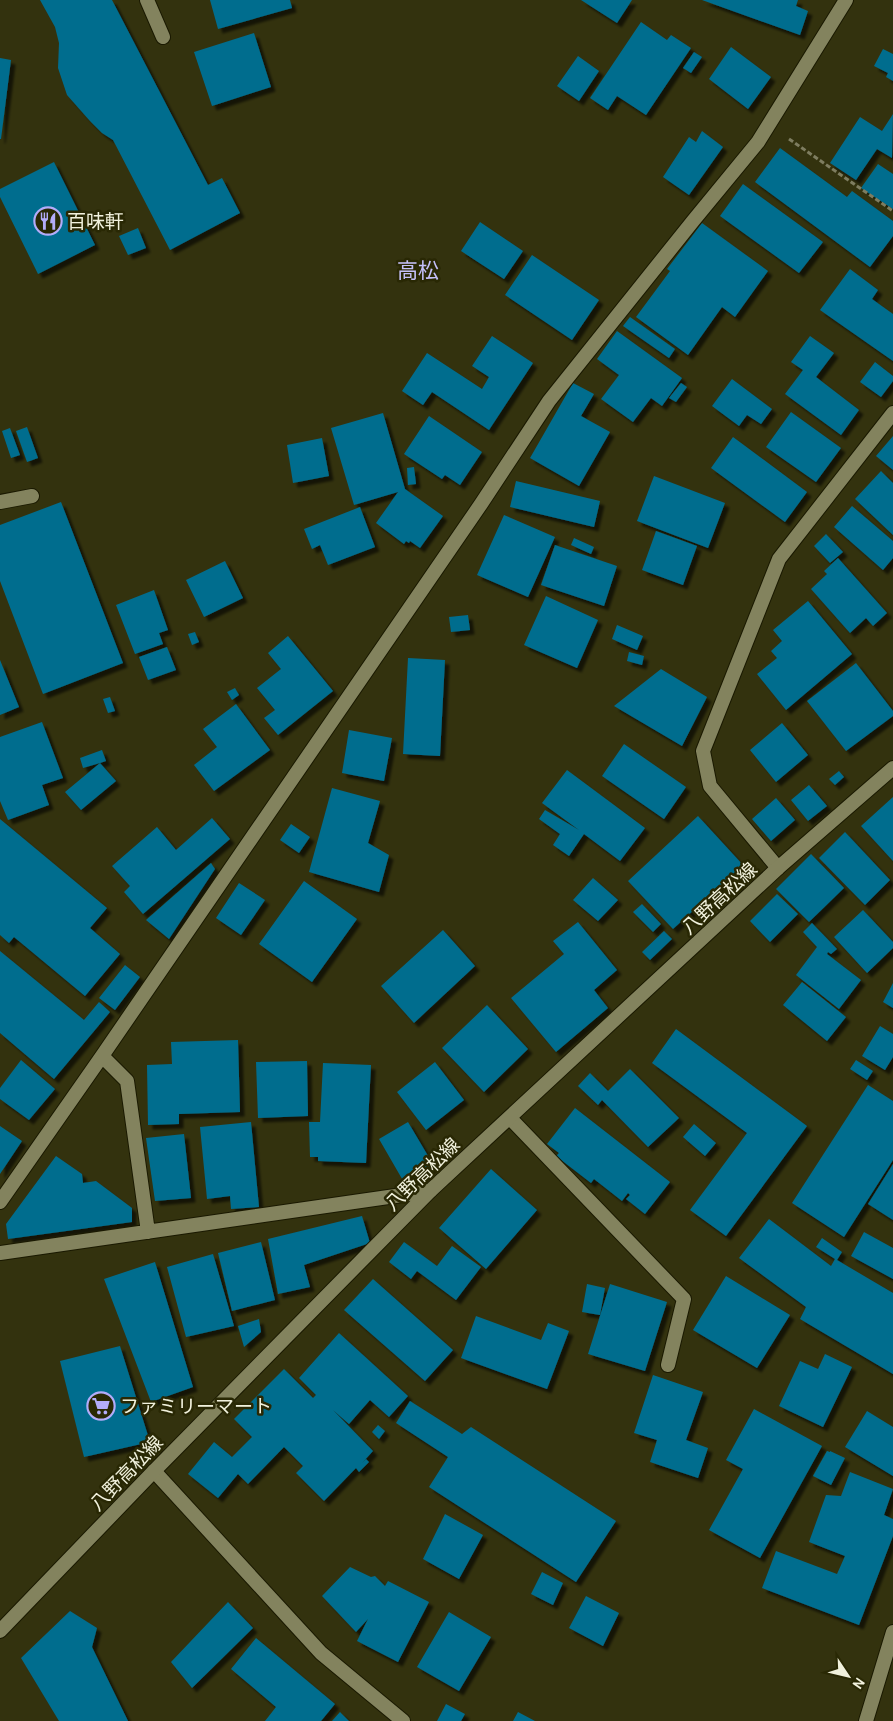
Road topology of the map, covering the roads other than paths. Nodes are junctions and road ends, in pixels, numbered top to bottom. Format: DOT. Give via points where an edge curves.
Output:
graph roads {
  1 [pos="147,0"];
  2 [pos="846,0"];
  3 [pos="163,37"];
  4 [pos="893,413"];
  5 [pos="32,496"];
  6 [pos="0,502"];
  7 [pos="893,768"];
  8 [pos="778,868"];
  9 [pos="102,1056"];
  10 [pos="510,1118"];
  11 [pos="430,1191"];
  12 [pos="0,1202"];
  13 [pos="148,1232"];
  14 [pos="0,1253"];
  15 [pos="668,1364"];
  16 [pos="154,1471"];
  17 [pos="0,1631"];
  18 [pos="893,1632"];
  19 [pos="404,1721"];
  20 [pos="866,1721"];
  1 -- 3 [label="street"];
  2 -- 9 [label="street" via="758,142 549,400"];
  4 -- 8 [label="street" via="779,559 704,751 710,786"];
  5 -- 6 [label="street"];
  7 -- 8 [label="street, 八野高松線"];
  8 -- 10 [label="street, 八野高松線"];
  9 -- 12 [label="street"];
  9 -- 13 [label="street" via="127,1081"];
  10 -- 11 [label="street, 八野高松線"];
  10 -- 15 [label="street" via="684,1299"];
  11 -- 13 [label="street"];
  11 -- 16 [label="street, 八野高松線"];
  13 -- 14 [label="street"];
  16 -- 17 [label="street, 八野高松線"];
  16 -- 19 [label="street" via="321,1653"];
  18 -- 20 [label="street"];
}
